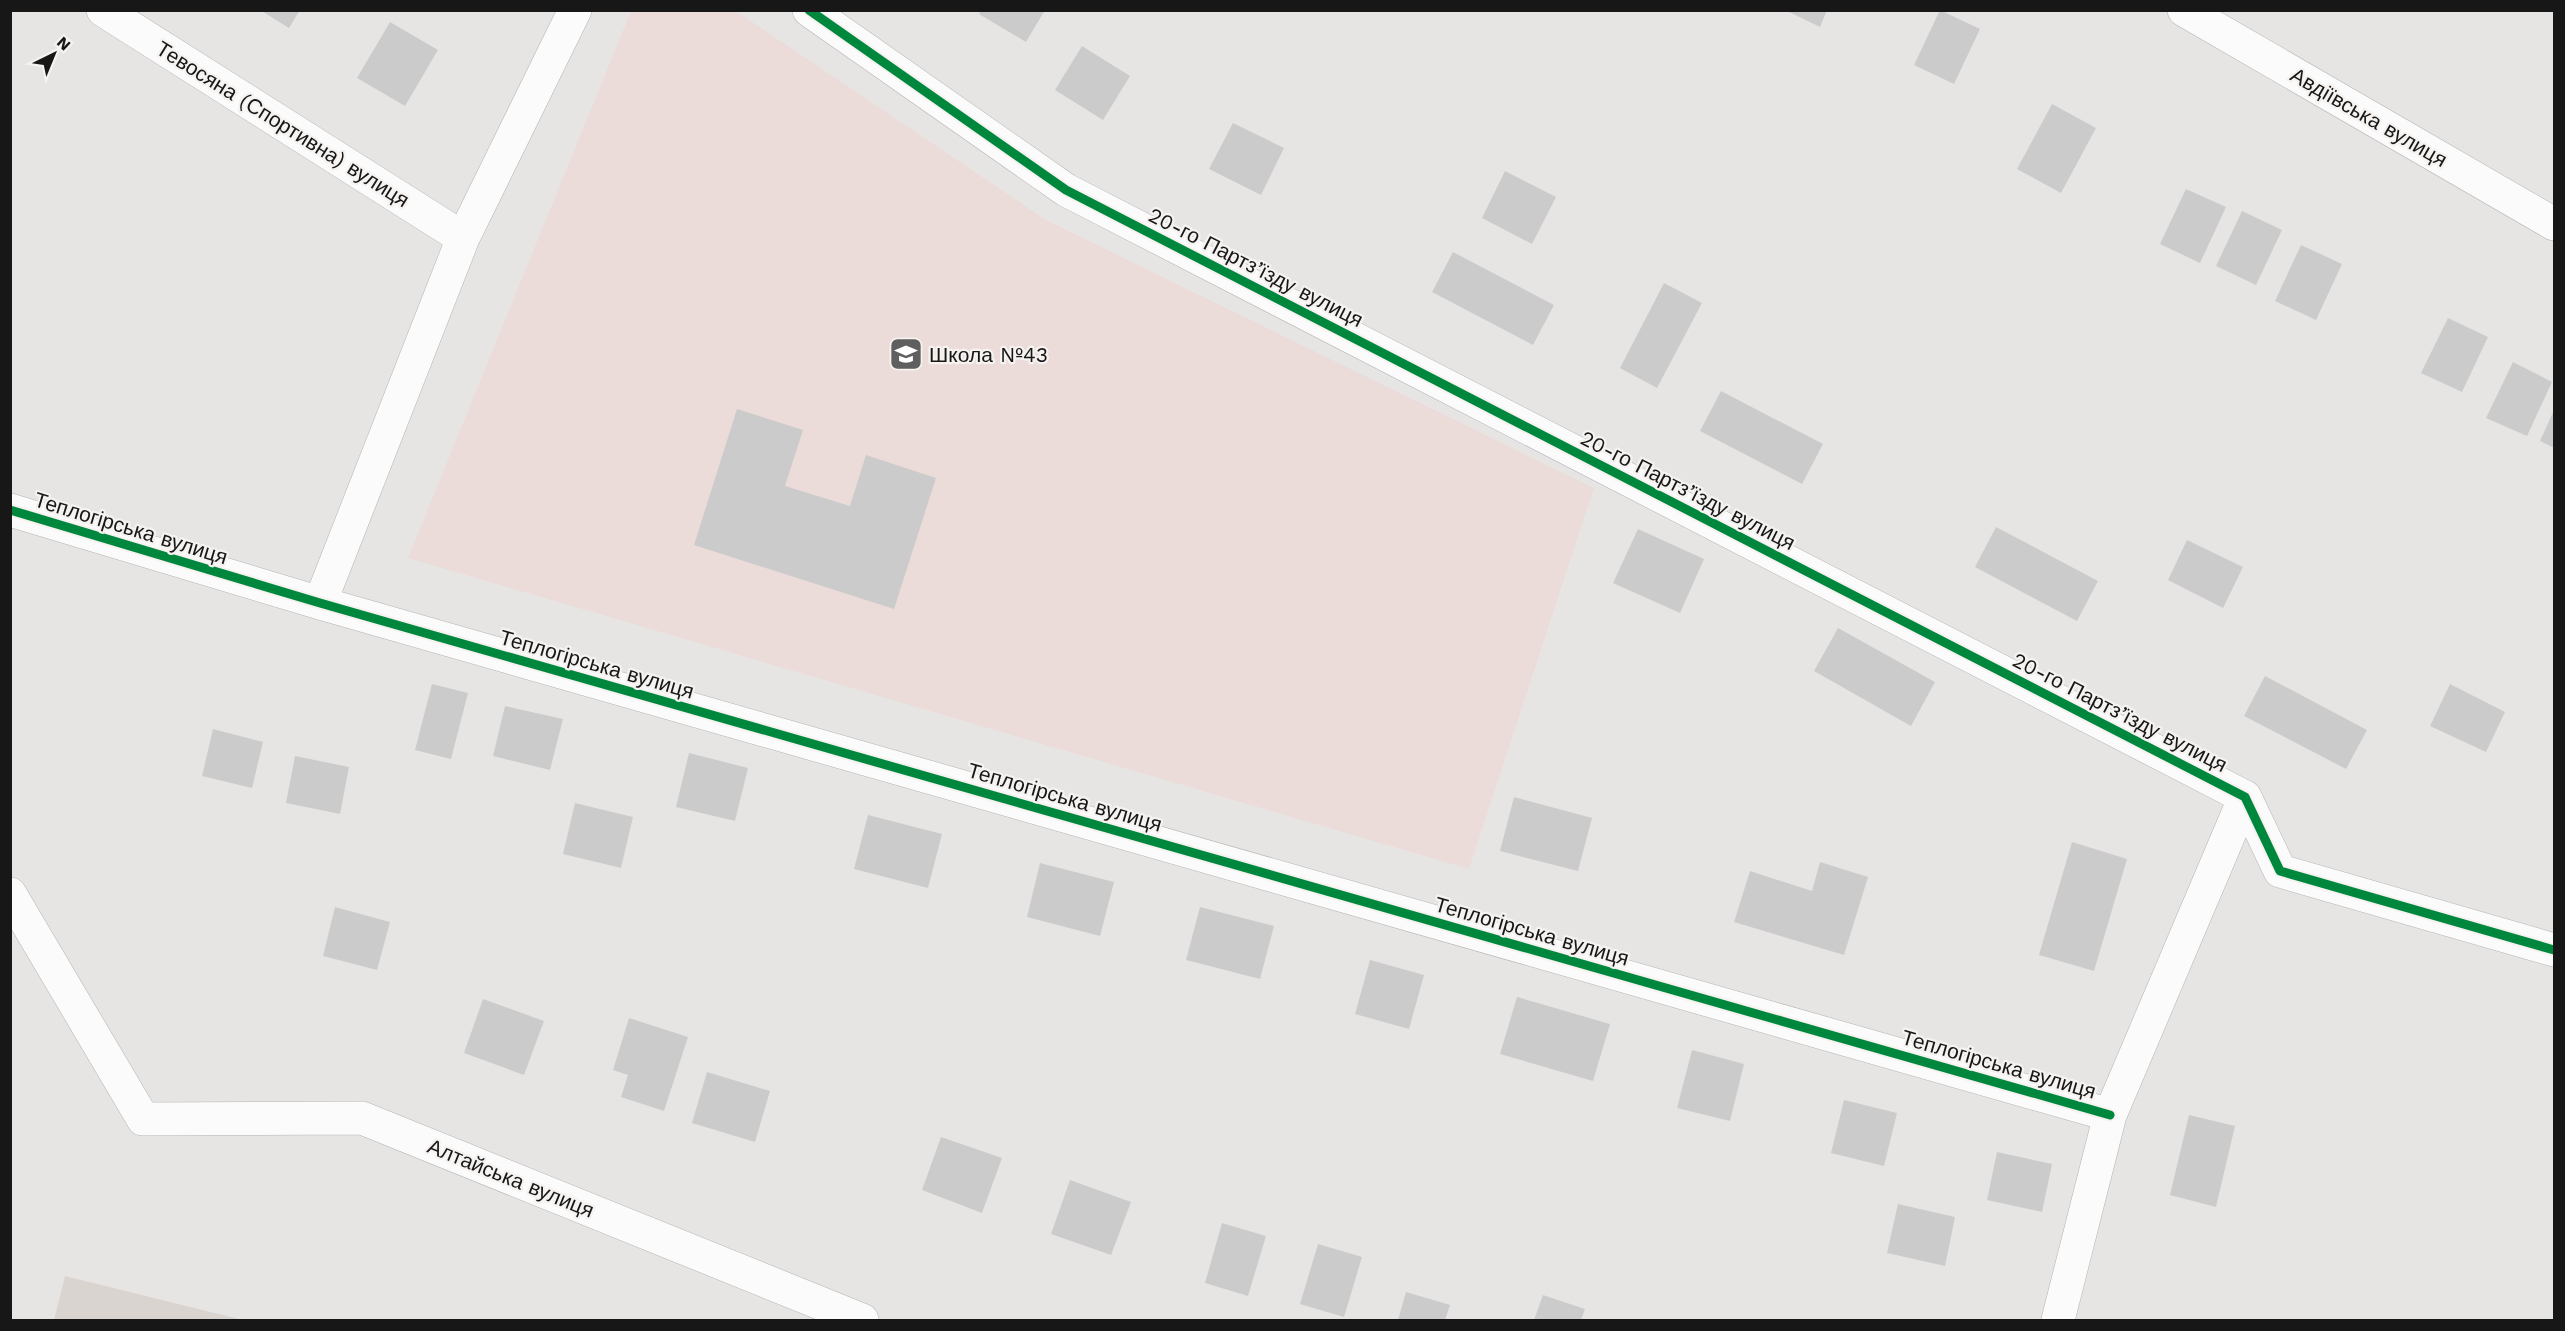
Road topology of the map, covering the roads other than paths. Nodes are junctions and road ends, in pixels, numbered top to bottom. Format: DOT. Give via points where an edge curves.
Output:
graph roads {
  1 [pos="103,10"];
  2 [pos="575,10"];
  3 [pos="809,10"];
  4 [pos="2184,10"];
  5 [pos="2554,224"];
  6 [pos="463,238"];
  7 [pos="10,510"];
  8 [pos="320,603"];
  9 [pos="2245,797"];
  10 [pos="10,894"];
  11 [pos="2554,950"];
  12 [pos="2110,1115"];
  13 [pos="862,1320"];
  14 [pos="2058,1320"];
  1 -- 6 [label="street, Тевосяна (Спортивна) вулиця"];
  2 -- 6 [label="street"];
  3 -- 9 [label="street, 20-го Партз’їзду вулиця" via="1066,190"];
  4 -- 5 [label="street, Авдіївська вулиця"];
  6 -- 8 [label="street"];
  7 -- 8 [label="street, Теплогірська вулиця"];
  8 -- 12 [label="street, Теплогірська вулиця"];
  9 -- 11 [label="street, 20-го Партз’їзду вулиця" via="2280,871"];
  9 -- 12 [label="street"];
  10 -- 13 [label="street, Алтайська вулиця" via="143,1119 362,1118"];
  12 -- 14 [label="street"];
}
